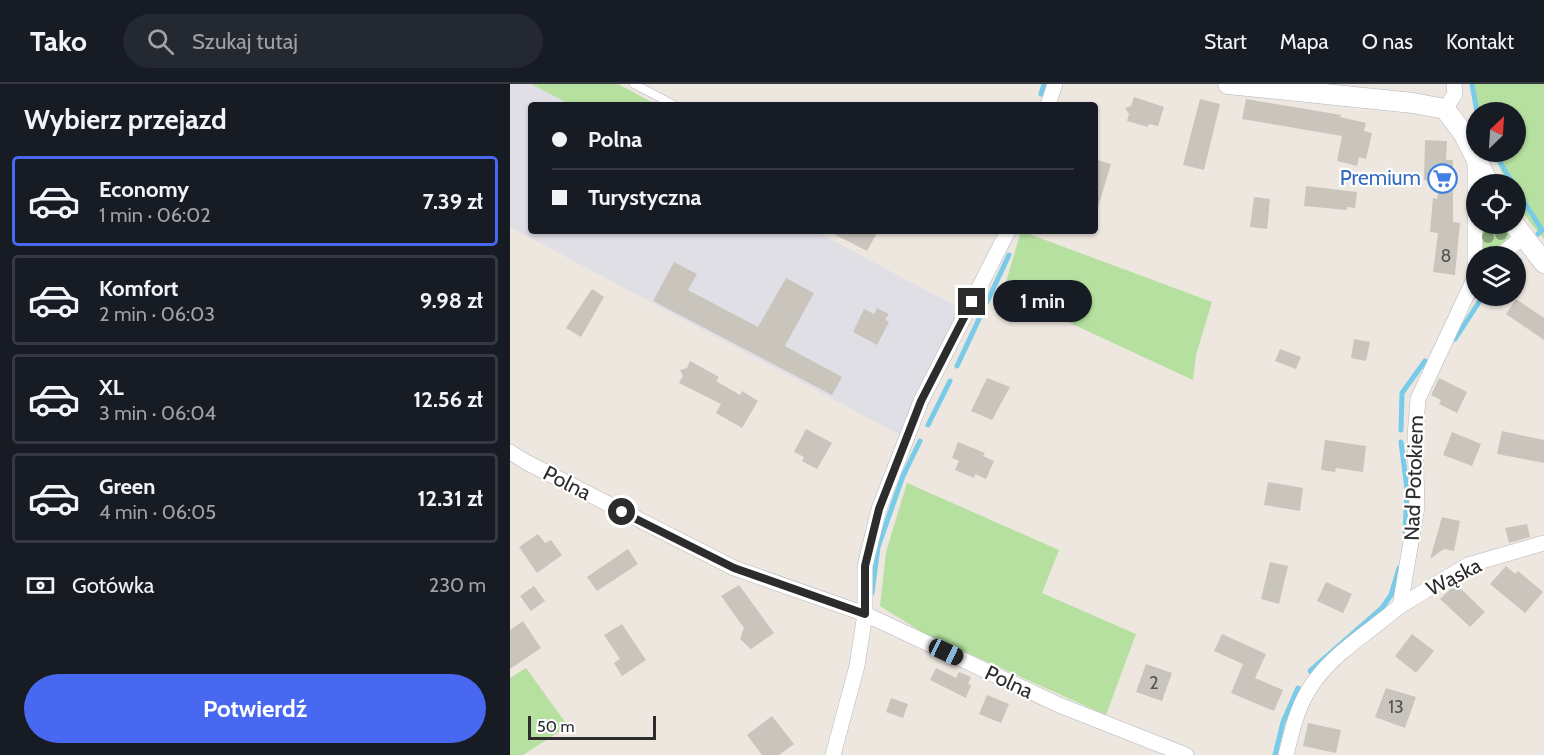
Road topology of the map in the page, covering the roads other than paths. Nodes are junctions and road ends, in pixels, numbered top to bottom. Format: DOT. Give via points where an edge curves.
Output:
graph roads {
  1 [pos="634,84"];
  2 [pos="1055,84"];
  3 [pos="1228,84"];
  4 [pos="1454,84"];
  5 [pos="668,102"];
  6 [pos="1049,102"];
  7 [pos="1445,109"];
  8 [pos="1466,140"];
  9 [pos="1475,162"];
  10 [pos="1006,234"];
  11 [pos="1516,234"];
  12 [pos="1522,234"];
  13 [pos="1475,246"];
  14 [pos="1506,246"];
  15 [pos="1544,262"];
  16 [pos="1466,295"];
  17 [pos="510,452"];
  18 [pos="1544,543"];
  19 [pos="1401,606"];
  20 [pos="865,614"];
  21 [pos="833,755"];
  22 [pos="1186,755"];
  23 [pos="1286,755"];
  1 -- 5 [label="lane"];
  2 -- 6 [label="street"];
  3 -- 7 [label="street"];
  4 -- 7 [label="street" via="1455,94"];
  7 -- 8 [label="street"];
  9 -- 13 [label="street, Nad Potokiem"];
  10 -- 20 [label="street" via="921,401 879,509 865,566"];
  11 -- 14 [label="street"];
  12 -- 15 [label="street"];
  16 -- 19 [label="street, Nad Potokiem" via="1418,399 1417,507"];
  17 -- 20 [label="street, Polna" via="734,568"];
  18 -- 19 [label="street, Wąska" via="1468,565"];
  19 -- 23 [label="street" via="1325,668 1313,683 1302,702"];
  20 -- 21 [label="street" via="857,666"];
  20 -- 22 [label="street, Polna" via="1059,705"];
}
